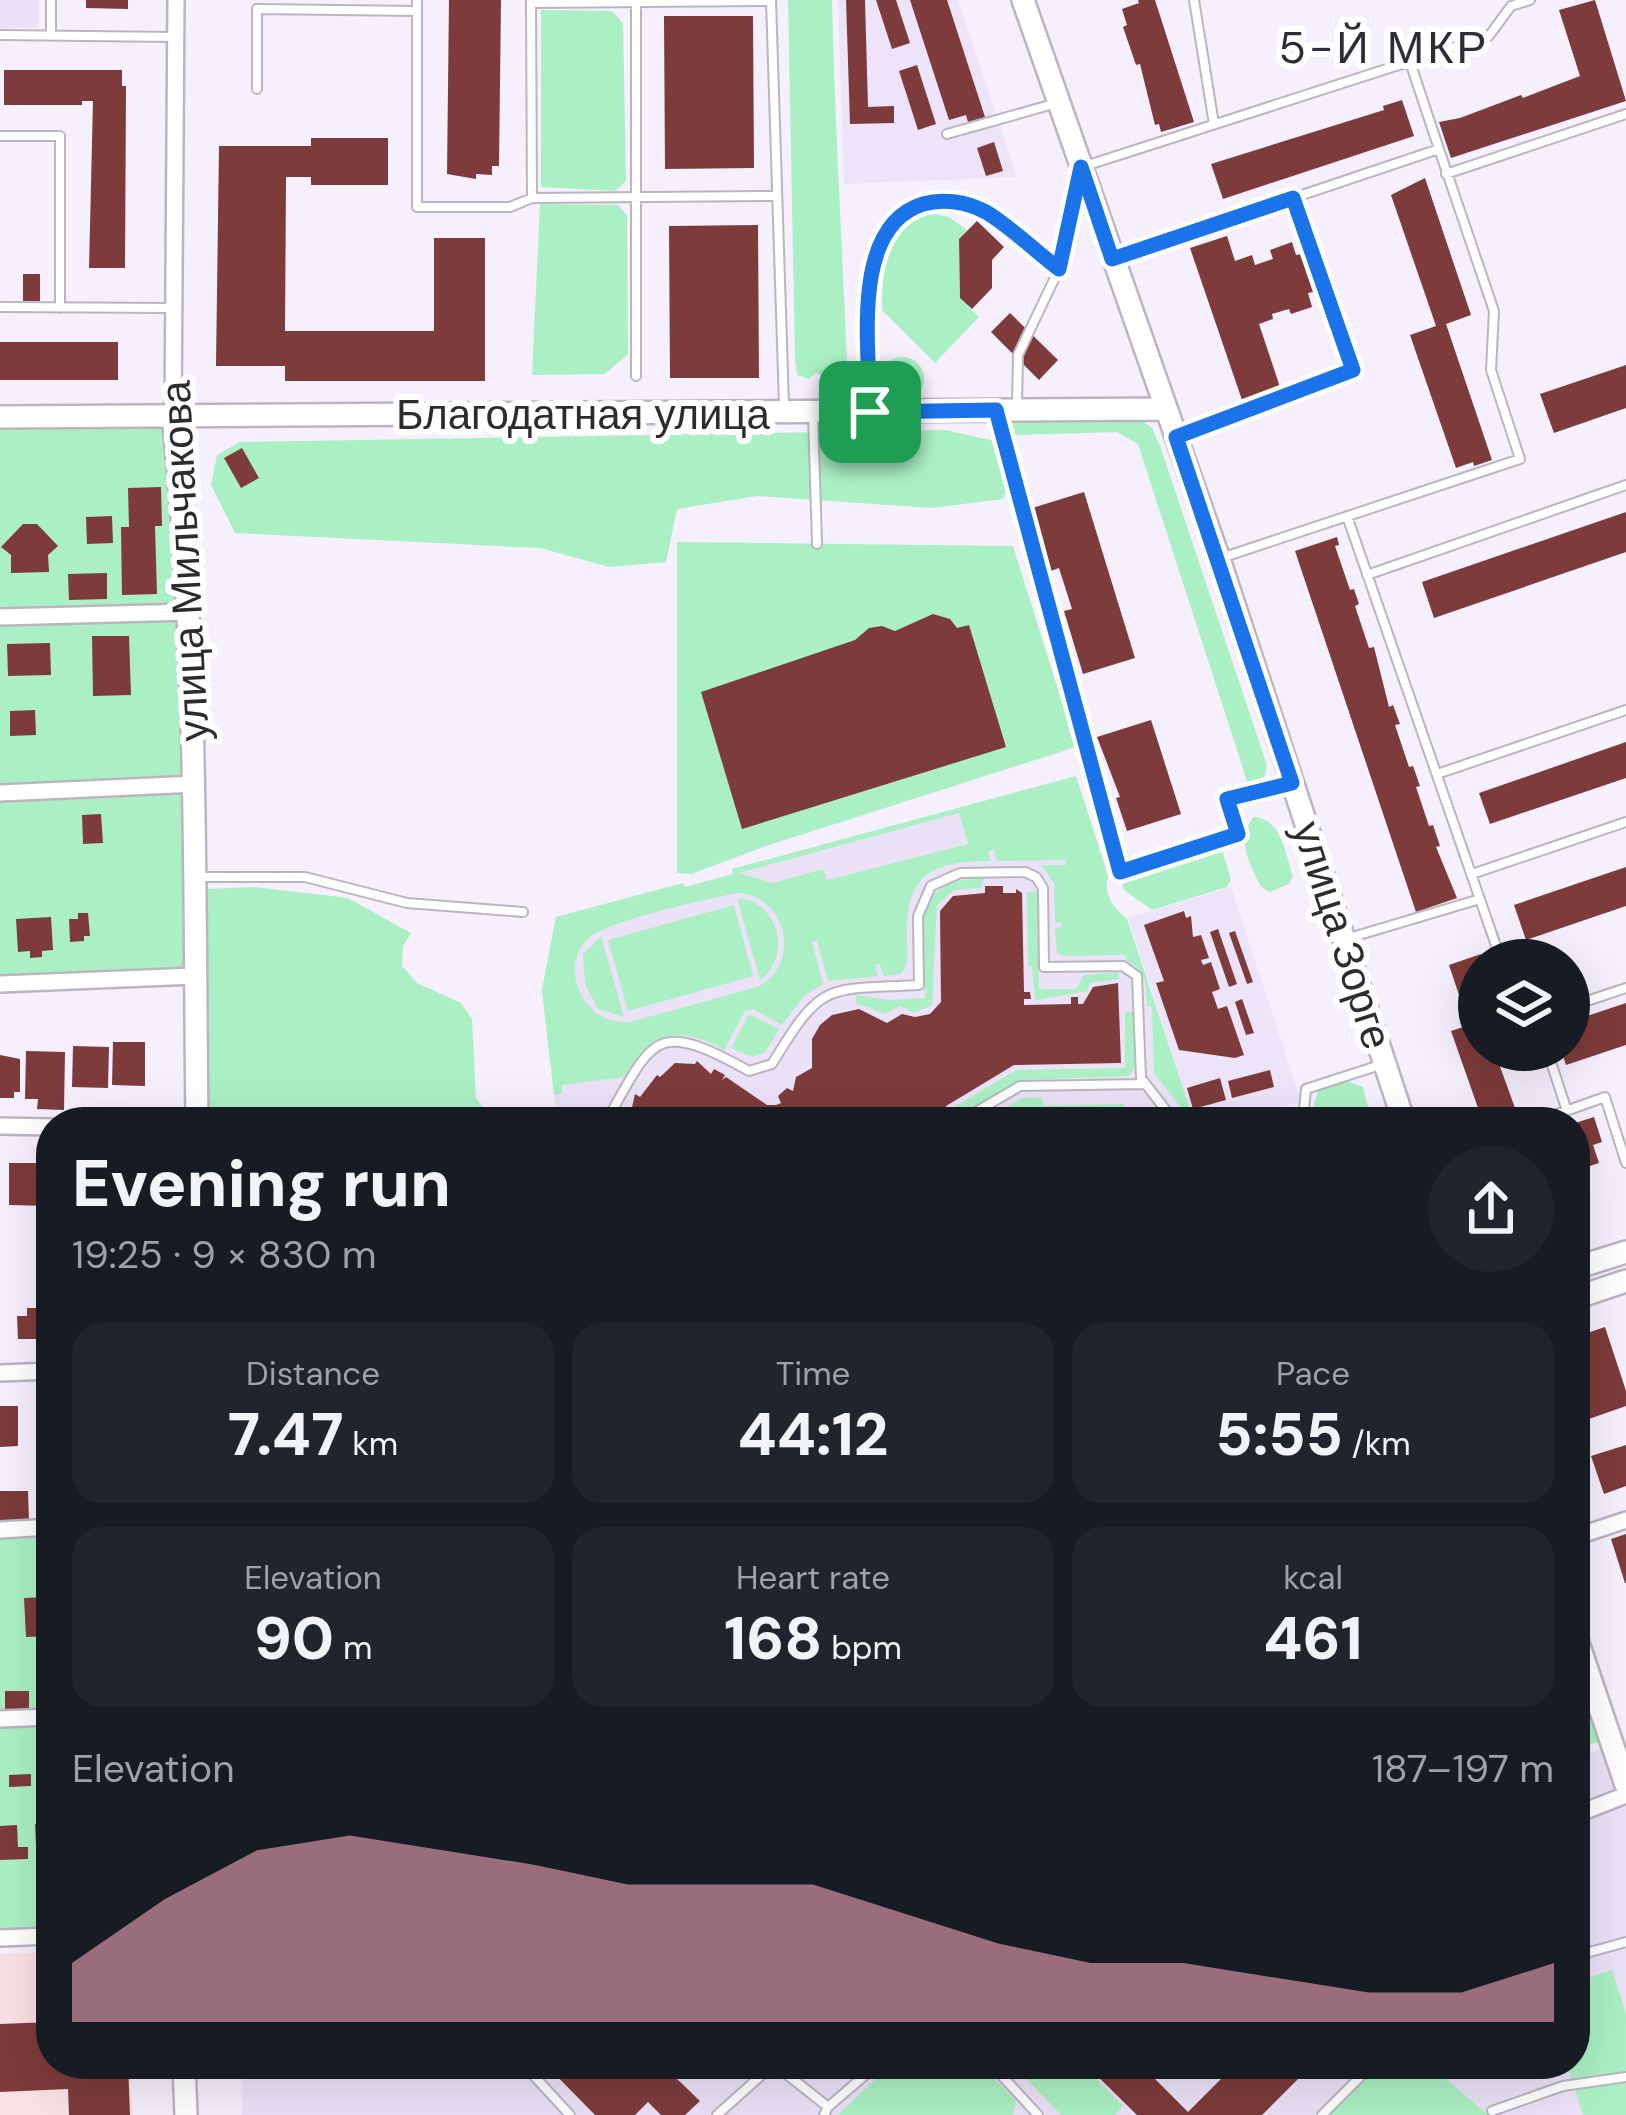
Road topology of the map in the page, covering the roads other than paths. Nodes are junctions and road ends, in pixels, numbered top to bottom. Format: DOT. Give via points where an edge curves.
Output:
graph roads {
  1 [pos="51,0"];
  2 [pos="176,0"];
  3 [pos="771,0"];
  4 [pos="1023,0"];
  5 [pos="1194,0"];
  6 [pos="1530,0"];
  7 [pos="531,1"];
  8 [pos="636,1"];
  9 [pos="323,5"];
  10 [pos="417,5"];
  11 [pos="0,35"];
  12 [pos="51,36"];
  13 [pos="176,37"];
  14 [pos="1410,62"];
  15 [pos="257,89"];
  16 [pos="1059,103"];
  17 [pos="1626,114"];
  18 [pos="1214,124"];
  19 [pos="947,134"];
  20 [pos="0,136"];
  21 [pos="1438,149"];
  22 [pos="1081,167"];
  23 [pos="1446,173"];
  24 [pos="776,196"];
  25 [pos="532,198"];
  26 [pos="636,198"];
  27 [pos="1293,198"];
  28 [pos="1112,259"];
  29 [pos="1059,269"];
  30 [pos="0,308"];
  31 [pos="60,308"];
  32 [pos="172,308"];
  33 [pos="637,376"];
  34 [pos="1166,409"];
  35 [pos="1006,410"];
  36 [pos="785,412"];
  37 [pos="870,412"];
  38 [pos="813,413"];
  39 [pos="173,416"];
  40 [pos="0,417"];
  41 [pos="1176,437"];
  42 [pos="1626,485"];
  43 [pos="1346,516"];
  44 [pos="817,544"];
  45 [pos="1219,559"];
  46 [pos="1367,575"];
  47 [pos="190,612"];
  48 [pos="0,617"];
  49 [pos="1626,710"];
  50 [pos="1437,774"];
  51 [pos="1292,783"];
  52 [pos="196,784"];
  53 [pos="0,793"];
  54 [pos="1626,822"];
  55 [pos="1472,874"];
  56 [pos="196,877"];
  57 [pos="1480,899"];
  58 [pos="523,912"];
  59 [pos="1344,939"];
  60 [pos="1494,939"];
  61 [pos="195,976"];
  62 [pos="0,984"];
  63 [pos="1626,988"];
  64 [pos="1590,1000"];
  65 [pos="1385,1064"];
  66 [pos="1553,1071"];
  67 [pos="1147,1084"];
  68 [pos="197,1107"];
  69 [pos="614,1107"];
  70 [pos="984,1107"];
  71 [pos="1167,1107"];
  72 [pos="1304,1107"];
  73 [pos="1394,1107"];
  74 [pos="1566,1107"];
  75 [pos="1578,1107"];
  76 [pos="0,1126"];
  77 [pos="36,1127"];
  78 [pos="1626,1163"];
  79 [pos="1626,1252"];
  80 [pos="1590,1263"];
  81 [pos="1626,1281"];
  82 [pos="1590,1293"];
  83 [pos="36,1372"];
  84 [pos="0,1373"];
  85 [pos="1626,1520"];
  86 [pos="36,1528"];
  87 [pos="0,1529"];
  88 [pos="1590,1532"];
  89 [pos="1590,1669"];
  90 [pos="36,1718"];
  91 [pos="0,1719"];
  92 [pos="1618,1735"];
  93 [pos="1626,1785"];
  94 [pos="1626,1795"];
  95 [pos="1590,1809"];
  96 [pos="36,1937"];
  97 [pos="0,1938"];
  98 [pos="1626,1942"];
  99 [pos="1590,1952"];
  100 [pos="1626,2077"];
  101 [pos="185,2079"];
  102 [pos="537,2079"];
  103 [pos="757,2079"];
  104 [pos="791,2079"];
  105 [pos="861,2079"];
  106 [pos="1005,2079"];
  107 [pos="1358,2079"];
  108 [pos="826,2111"];
  109 [pos="1492,2111"];
  110 [pos="186,2115"];
  111 [pos="570,2115"];
  112 [pos="717,2115"];
  113 [pos="1038,2115"];
  114 [pos="1322,2115"];
  1 -- 12 [label="lane"];
  2 -- 13 [label="street, улица Мильчакова"];
  3 -- 8 [label="lane"];
  3 -- 24 [label="lane"];
  4 -- 16 [label="street, улица Зорге"];
  5 -- 18 [label="lane"];
  6 -- 14 [label="lane" via="1511,6 1489,36"];
  7 -- 8 [label="lane"];
  7 -- 25 [label="lane"];
  8 -- 26 [label="lane"];
  9 -- 10 [label="lane"];
  9 -- 15 [label="lane" via="257,9"];
  10 -- 25 [label="lane" via="417,207 510,207"];
  11 -- 12 [label="lane"];
  12 -- 13 [label="lane"];
  13 -- 32 [label="street, улица Мильчакова"];
  14 -- 18 [label="lane"];
  14 -- 21 [label="lane"];
  16 -- 19 [label="lane"];
  16 -- 22 [label="street, улица Зорге"];
  17 -- 23 [label="lane"];
  18 -- 22 [label="lane"];
  20 -- 31 [label="lane" via="60,136"];
  21 -- 23 [label="lane"];
  21 -- 27 [label="lane"];
  22 -- 28 [label="street, улица Зорге"];
  22 -- 29 [label="lane"];
  23 -- 43 [label="lane" via="1494,311 1491,370 1520,459"];
  24 -- 26 [label="lane"];
  24 -- 36 [label="lane"];
  25 -- 26 [label="lane"];
  26 -- 33 [label="lane"];
  27 -- 28 [label="lane"];
  27 -- 41 [label="lane" via="1353,370"];
  28 -- 34 [label="street, улица Зорге"];
  29 -- 35 [label="lane" via="1018,355"];
  29 -- 37 [label="lane" via="986,212 962,203 918,206 898,219 873,257"];
  30 -- 31 [label="lane"];
  31 -- 32 [label="lane"];
  32 -- 39 [label="street, улица Мильчакова"];
  34 -- 35 [label="street, Благодатная улица"];
  34 -- 41 [label="street, улица Зорге"];
  35 -- 37 [label="street, Благодатная улица"];
  35 -- 51 [label="lane" via="1120,872 1238,834 1227,799"];
  36 -- 38 [label="street, Благодатная улица"];
  36 -- 39 [label="street, Благодатная улица"];
  37 -- 38 [label="street, Благодатная улица"];
  38 -- 44 [label="lane"];
  39 -- 40 [label="street, Благодатная улица"];
  39 -- 47 [label="street, улица Мильчакова"];
  41 -- 45 [label="street, улица Зорге"];
  42 -- 46 [label="lane"];
  43 -- 45 [label="lane"];
  43 -- 46 [label="lane"];
  45 -- 51 [label="street, улица Зорге"];
  46 -- 50 [label="lane"];
  47 -- 48 [label="street"];
  47 -- 52 [label="street, улица Мильчакова"];
  49 -- 50 [label="lane"];
  50 -- 55 [label="lane"];
  51 -- 59 [label="street, улица Зорге"];
  52 -- 53 [label="street"];
  52 -- 56 [label="street, улица Мильчакова"];
  54 -- 55 [label="lane"];
  55 -- 57 [label="lane"];
  56 -- 58 [label="lane" via="305,877 407,903"];
  56 -- 61 [label="street, улица Мильчакова"];
  57 -- 59 [label="lane"];
  57 -- 60 [label="lane"];
  59 -- 65 [label="street, улица Зорге"];
  61 -- 62 [label="street"];
  61 -- 68 [label="street, улица Мильчакова"];
  63 -- 64 [label="lane"];
  65 -- 72 [label="lane" via="1306,1089"];
  65 -- 73 [label="street, улица Зорге"];
  66 -- 74 [label="lane"];
  67 -- 69 [label="lane" via="1140,982 1132,970 1044,967 1036,877 960,873 931,886 920,905 919,985 821,998 803,1012 772,1064 748,1071 694,1042 662,1044 640,1062"];
  67 -- 70 [label="lane" via="1020,1086"];
  67 -- 71 [label="lane"];
  75 -- 78 [label="lane" via="1605,1097"];
  76 -- 77 [label="street"];
  79 -- 80 [label="street"];
  81 -- 82 [label="street"];
  83 -- 84 [label="street"];
  85 -- 88 [label="street"];
  86 -- 87 [label="street"];
  89 -- 92 [label="street"];
  90 -- 91 [label="street"];
  92 -- 93 [label="street"];
  94 -- 95 [label="street"];
  96 -- 97 [label="street"];
  98 -- 99 [label="lane"];
  100 -- 109 [label="lane" via="1563,2086"];
  101 -- 110 [label="street"];
  102 -- 111 [label="lane"];
  103 -- 112 [label="lane"];
  104 -- 108 [label="lane"];
  105 -- 108 [label="lane"];
  106 -- 113 [label="lane"];
  107 -- 114 [label="lane"];
}
